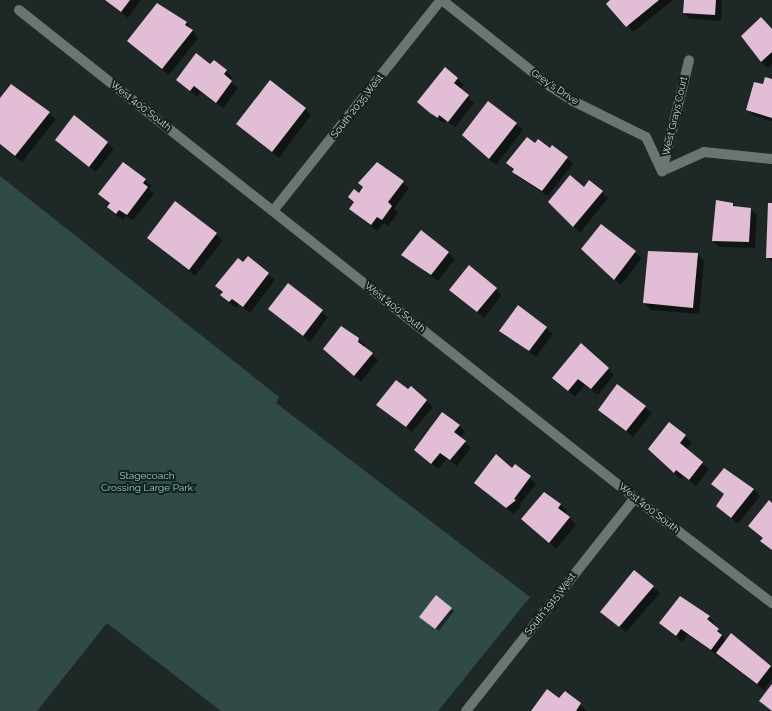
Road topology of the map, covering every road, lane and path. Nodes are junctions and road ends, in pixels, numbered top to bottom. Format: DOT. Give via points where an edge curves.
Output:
graph roads {
  1 [pos="441,0"];
  2 [pos="19,10"];
  3 [pos="689,60"];
  4 [pos="772,159"];
  5 [pos="662,172"];
  6 [pos="273,212"];
  7 [pos="635,498"];
  8 [pos="772,603"];
  9 [pos="466,711"];
  1 -- 5 [label="street, Grey's Drive" via="550,86 573,101 646,137"];
  1 -- 6 [label="street, South 2035 West"];
  2 -- 6 [label="street, West 400 South"];
  3 -- 5 [label="street, West Grays Court"];
  4 -- 5 [label="street" via="704,152"];
  6 -- 7 [label="street, West 400 South"];
  7 -- 8 [label="street, West 400 South"];
  7 -- 9 [label="street, South 1915 West"];
}
